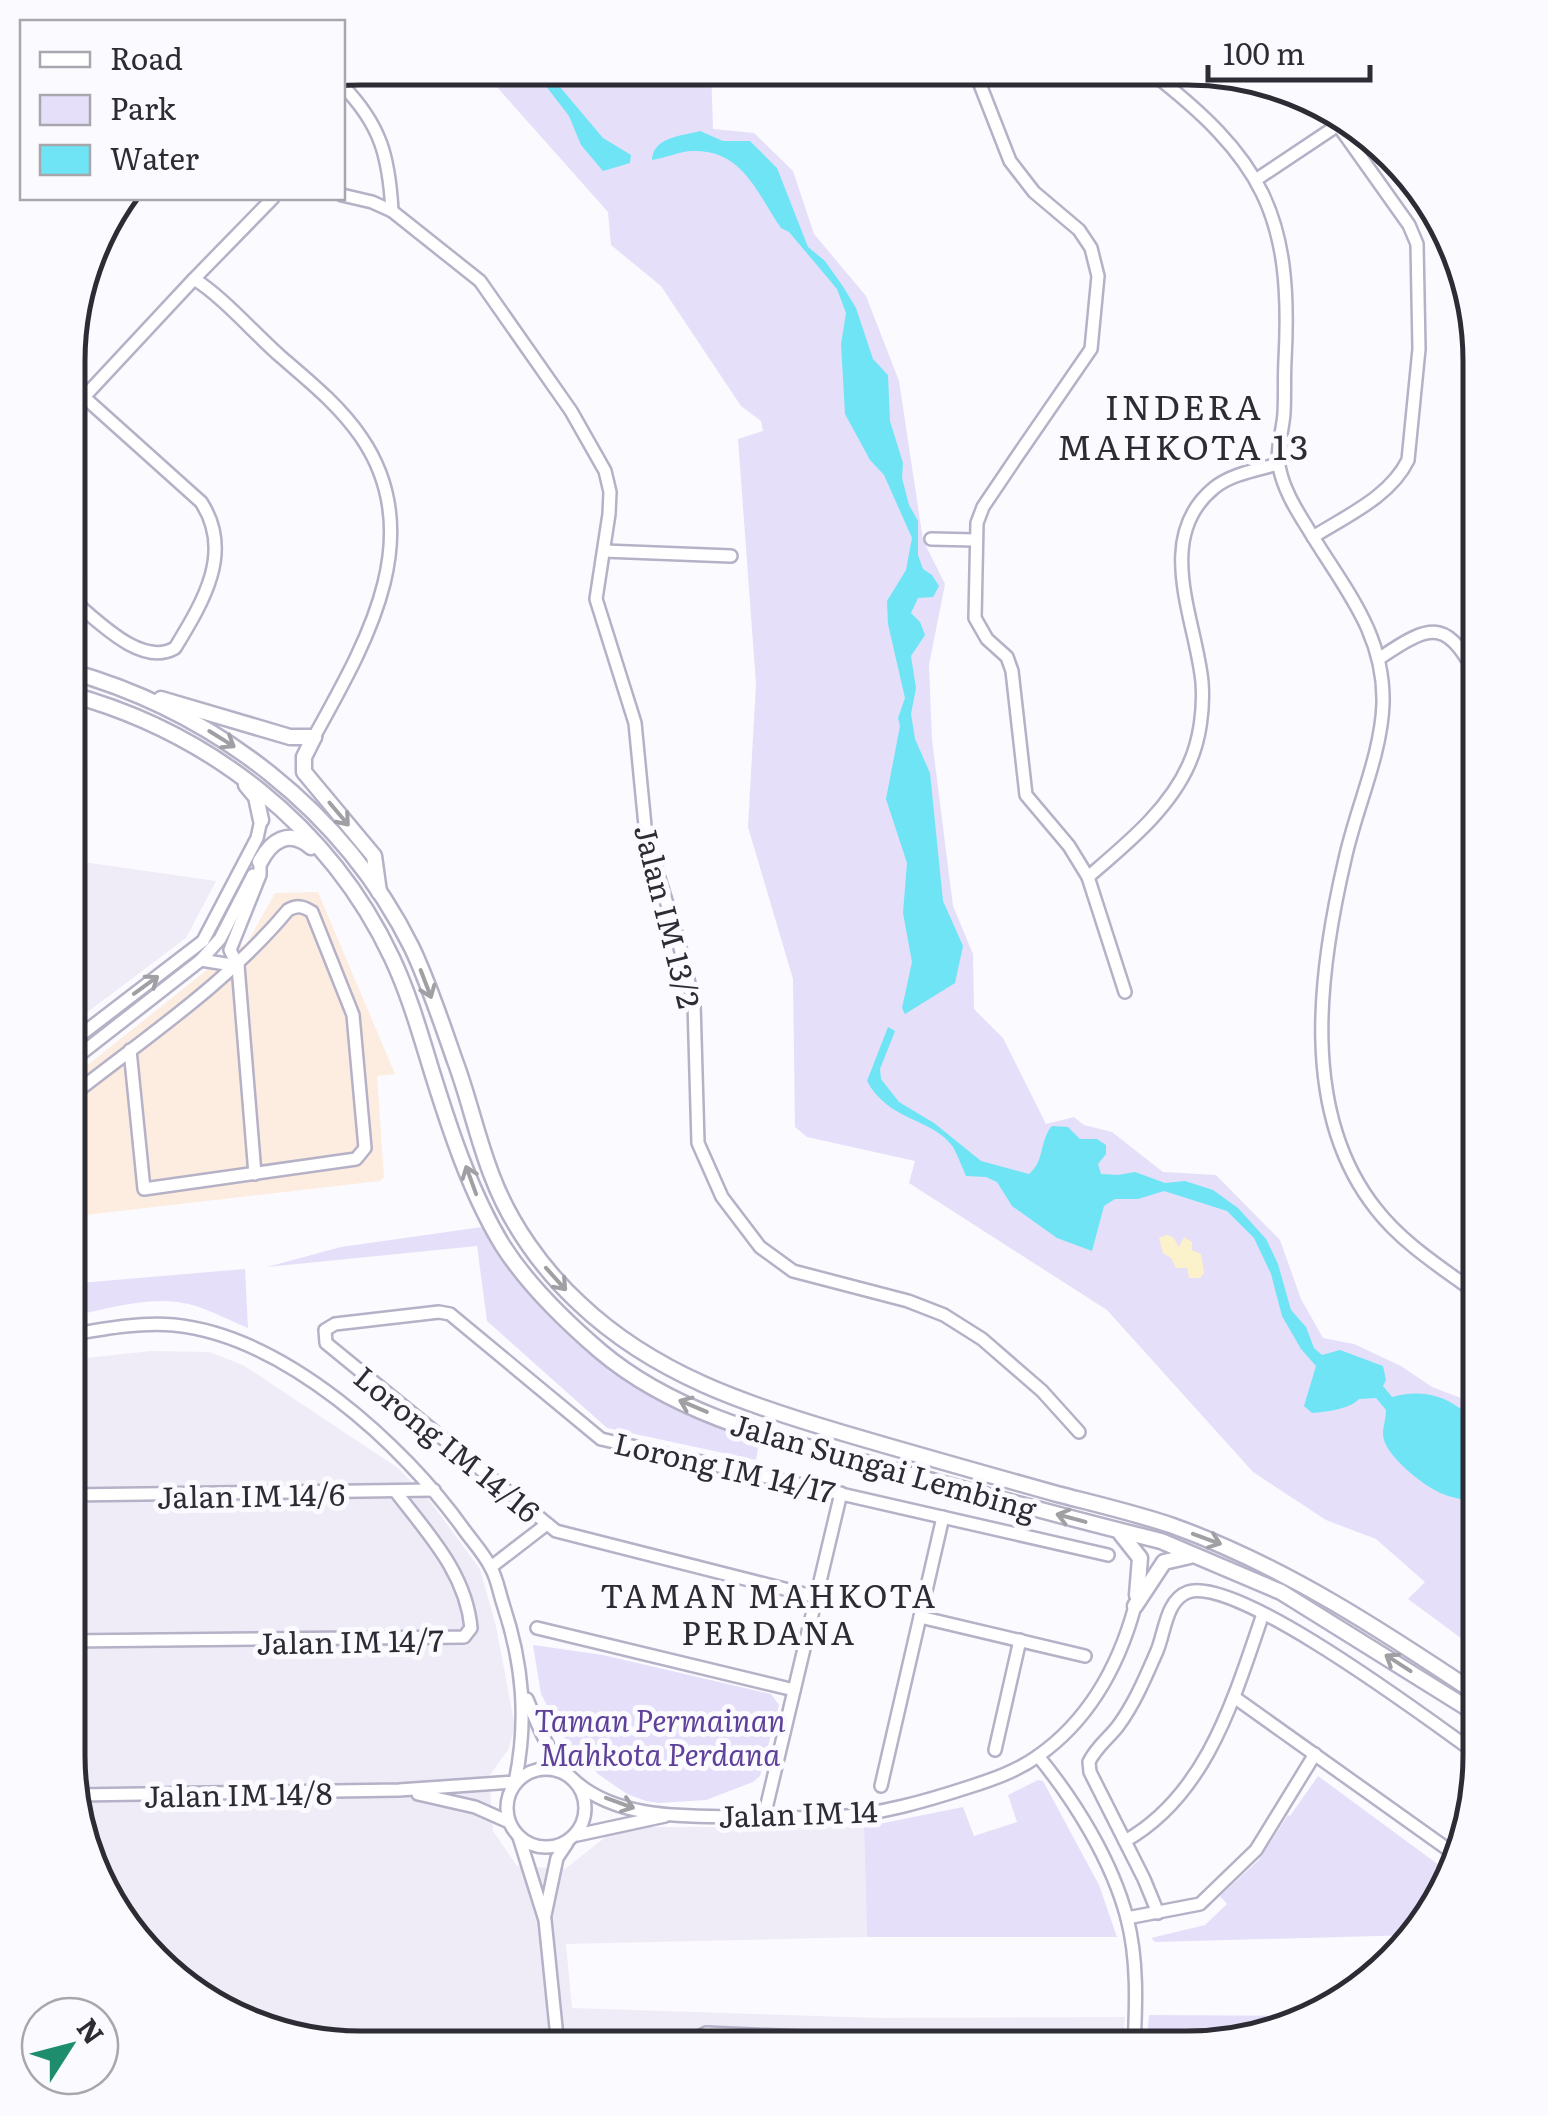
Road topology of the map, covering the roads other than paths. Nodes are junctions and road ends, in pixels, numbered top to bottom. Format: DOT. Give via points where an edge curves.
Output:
graph roads {
  1 [pos="980,85"];
  2 [pos="1166,85"];
  3 [pos="345,88"];
  4 [pos="1331,126"];
  5 [pos="1350,139"];
  6 [pos="1257,179"];
  7 [pos="345,196"];
  8 [pos="271,200"];
  9 [pos="392,211"];
  10 [pos="194,279"];
  11 [pos="85,396"];
  12 [pos="85,398"];
  13 [pos="1278,464"];
  14 [pos="1313,538"];
  15 [pos="931,539"];
  16 [pos="976,540"];
  17 [pos="604,552"];
  18 [pos="731,556"];
  19 [pos="85,609"];
  20 [pos="1463,654"];
  21 [pos="1380,658"];
  22 [pos="85,676"];
  23 [pos="144,696"];
  24 [pos="85,699"];
  25 [pos="314,737"];
  26 [pos="235,772"];
  27 [pos="261,820"];
  28 [pos="260,862"];
  29 [pos="1088,877"];
  30 [pos="350,886"];
  31 [pos="379,894"];
  32 [pos="201,960"];
  33 [pos="238,966"];
  34 [pos="1126,992"];
  35 [pos="85,1032"];
  36 [pos="130,1050"];
  37 [pos="85,1051"];
  38 [pos="85,1085"];
  39 [pos="254,1174"];
  40 [pos="1462,1283"];
  41 [pos="85,1333"];
  42 [pos="323,1333"];
  43 [pos="1080,1432"];
  44 [pos="434,1490"];
  45 [pos="396,1492"];
  46 [pos="841,1493"];
  47 [pos="85,1495"];
  48 [pos="943,1517"];
  49 [pos="546,1524"];
  50 [pos="1111,1528"];
  51 [pos="1108,1554"];
  52 [pos="1204,1558"];
  53 [pos="491,1567"];
  54 [pos="816,1597"];
  55 [pos="1135,1606"];
  56 [pos="1263,1614"];
  57 [pos="920,1617"];
  58 [pos="537,1628"];
  59 [pos="1020,1640"];
  60 [pos="85,1642"];
  61 [pos="1085,1656"];
  62 [pos="1462,1684"];
  63 [pos="794,1690"];
  64 [pos="523,1692"];
  65 [pos="1234,1696"];
  66 [pos="1462,1705"];
  67 [pos="1462,1743"];
  68 [pos="995,1750"];
  69 [pos="1315,1754"];
  70 [pos="1038,1756"];
  71 [pos="515,1782"];
  72 [pos="576,1783"];
  73 [pos="881,1786"];
  74 [pos="399,1790"];
  75 [pos="88,1795"];
  76 [pos="665,1816"];
  77 [pos="764,1817"];
  78 [pos="508,1822"];
  79 [pos="519,1837"];
  80 [pos="572,1838"];
  81 [pos="1124,1841"];
  82 [pos="1446,1848"];
  83 [pos="1158,1913"];
  84 [pos="1127,1918"];
  85 [pos="545,1920"];
  86 [pos="556,2031"];
  87 [pos="1134,2031"];
  1 -- 16 [label="street" via="1010,162 1079,230 1092,248 1098,276 1091,350 984,507"];
  2 -- 6 [label="street" via="1214,124"];
  3 -- 9 [label="street" via="372,118 382,143"];
  4 -- 6 [label="street"];
  5 -- 14 [label="street" via="1417,244 1419,349 1401,474"];
  6 -- 13 [label="street" via="1283,267"];
  7 -- 9 [label="street, Jalan IM 13/2"];
  8 -- 10 [label="street"];
  9 -- 17 [label="street, Jalan IM 13/2" via="480,281 594,448 610,492"];
  10 -- 11 [label="street"];
  10 -- 25 [label="street" via="336,405 381,472 390,502 385,590"];
  12 -- 19 [label="street" via="202,502 217,555 214,574 172,651 151,654 134,646"];
  13 -- 14 [label="street"];
  13 -- 29 [label="street" via="1213,488 1191,518 1181,566 1202,717 1189,764 1165,803"];
  14 -- 21 [label="street"];
  15 -- 16 [label="street"];
  16 -- 29 [label="street" via="976,618 1012,671 1024,788"];
  17 -- 18 [label="street"];
  17 -- 43 [label="street, Jalan IM 13/2" via="596,599 635,723 646,836 694,1003 698,1143 710,1176 748,1234 793,1271 944,1314 1042,1391"];
  20 -- 21 [label="street" via="1436,631 1421,632"];
  21 -- 40 [label="street" via="1380,726 1329,940 1322,1028 1328,1091 1342,1148 1375,1208"];
  22 -- 23 [label="main road, Jalan Sungai Lembing"];
  23 -- 25 [label="main road" via="290,737"];
  23 -- 31 [label="main road, Jalan Sungai Lembing, one-way" via="259,763 305,801"];
  24 -- 26 [label="main road, Jalan Sungai Lembing" via="124,711"];
  25 -- 31 [label="main road, one-way" via="304,772 374,856"];
  26 -- 27 [label="main road" via="256,797"];
  26 -- 30 [label="main road, Jalan Sungai Lembing" via="284,808"];
  35 -- 27 [label="street, one-way" via="203,941 258,838"];
  28 -- 30 [label="main road" via="274,842 299,838"];
  28 -- 32 [label="street" via="220,939"];
  28 -- 33 [label="street" via="232,940"];
  29 -- 34 [label="street"];
  50 -- 30 [label="main road, Jalan Sungai Lembing, one-way" via="762,1434 681,1402 602,1353 504,1248 477,1196 391,956"];
  31 -- 62 [label="main road, Jalan Sungai Lembing, one-way" via="412,948 502,1200 549,1273 622,1339 697,1384 773,1412 1234,1549"];
  32 -- 33 [label="street"];
  32 -- 37 [label="street"];
  33 -- 36 [label="street"];
  33 -- 39 [label="street"];
  33 -- 39 [label="street" via="288,910 312,912 354,1015 365,1148 356,1160"];
  36 -- 38 [label="street"];
  36 -- 39 [label="street" via="144,1190"];
  41 -- 44 [label="street" via="174,1325 245,1344 349,1410"];
  42 -- 46 [label="street, Lorong IM 14/17" via="335,1324 439,1312 458,1318 602,1439"];
  42 -- 49 [label="street, Lorong IM 14/16"];
  44 -- 45 [label="street, Jalan IM 14/6"];
  44 -- 53 [label="street"];
  45 -- 47 [label="street, Jalan IM 14/6"];
  45 -- 60 [label="street, Jalan IM 14/7" via="457,1576 470,1620 464,1637"];
  46 -- 48 [label="street, Lorong IM 14/17"];
  46 -- 54 [label="street"];
  48 -- 51 [label="street, Lorong IM 14/17"];
  48 -- 57 [label="street"];
  49 -- 53 [label="street"];
  49 -- 54 [label="street, Lorong IM 14/16"];
  50 -- 52 [label="main road, Jalan Sungai Lembing"];
  50 -- 55 [label="main road" via="1140,1558"];
  52 -- 55 [label="main road" via="1164,1562"];
  66 -- 52 [label="main road, Jalan Sungai Lembing, one-way" via="1280,1592"];
  53 -- 64 [label="street"];
  54 -- 63 [label="street"];
  55 -- 70 [label="street, Jalan IM 14" via="1093,1700"];
  56 -- 65 [label="street"];
  56 -- 67 [label="street" via="1308,1636"];
  56 -- 81 [label="street" via="1192,1590 1177,1599 1140,1690 1093,1754 1090,1772"];
  57 -- 59 [label="street"];
  57 -- 73 [label="street"];
  58 -- 63 [label="street"];
  59 -- 61 [label="street"];
  59 -- 68 [label="street"];
  63 -- 77 [label="street"];
  64 -- 71 [label="street"];
  64 -- 72 [label="street"];
  65 -- 69 [label="street"];
  65 -- 81 [label="street" via="1190,1782 1144,1830"];
  69 -- 82 [label="street"];
  69 -- 83 [label="street" via="1254,1852 1196,1906"];
  70 -- 77 [label="street, Jalan IM 14" via="1004,1776 906,1806 840,1817"];
  70 -- 84 [label="street" via="1094,1843"];
  71 -- 72 [label="street" via="541,1768"];
  71 -- 74 [label="street, Jalan IM 14/8"];
  71 -- 78 [label="street" via="506,1804"];
  72 -- 76 [label="street, one-way"];
  72 -- 80 [label="street" via="585,1814"];
  74 -- 75 [label="street, Jalan IM 14/8"];
  74 -- 78 [label="street, Jalan IM 14/8" via="475,1807"];
  76 -- 77 [label="street, Jalan IM 14"];
  76 -- 80 [label="street"];
  78 -- 79 [label="street"];
  79 -- 80 [label="street" via="543,1848"];
  79 -- 85 [label="street"];
  80 -- 85 [label="street" via="557,1858"];
  81 -- 83 [label="street"];
  83 -- 84 [label="street"];
  84 -- 87 [label="street"];
  85 -- 86 [label="street"];
}
